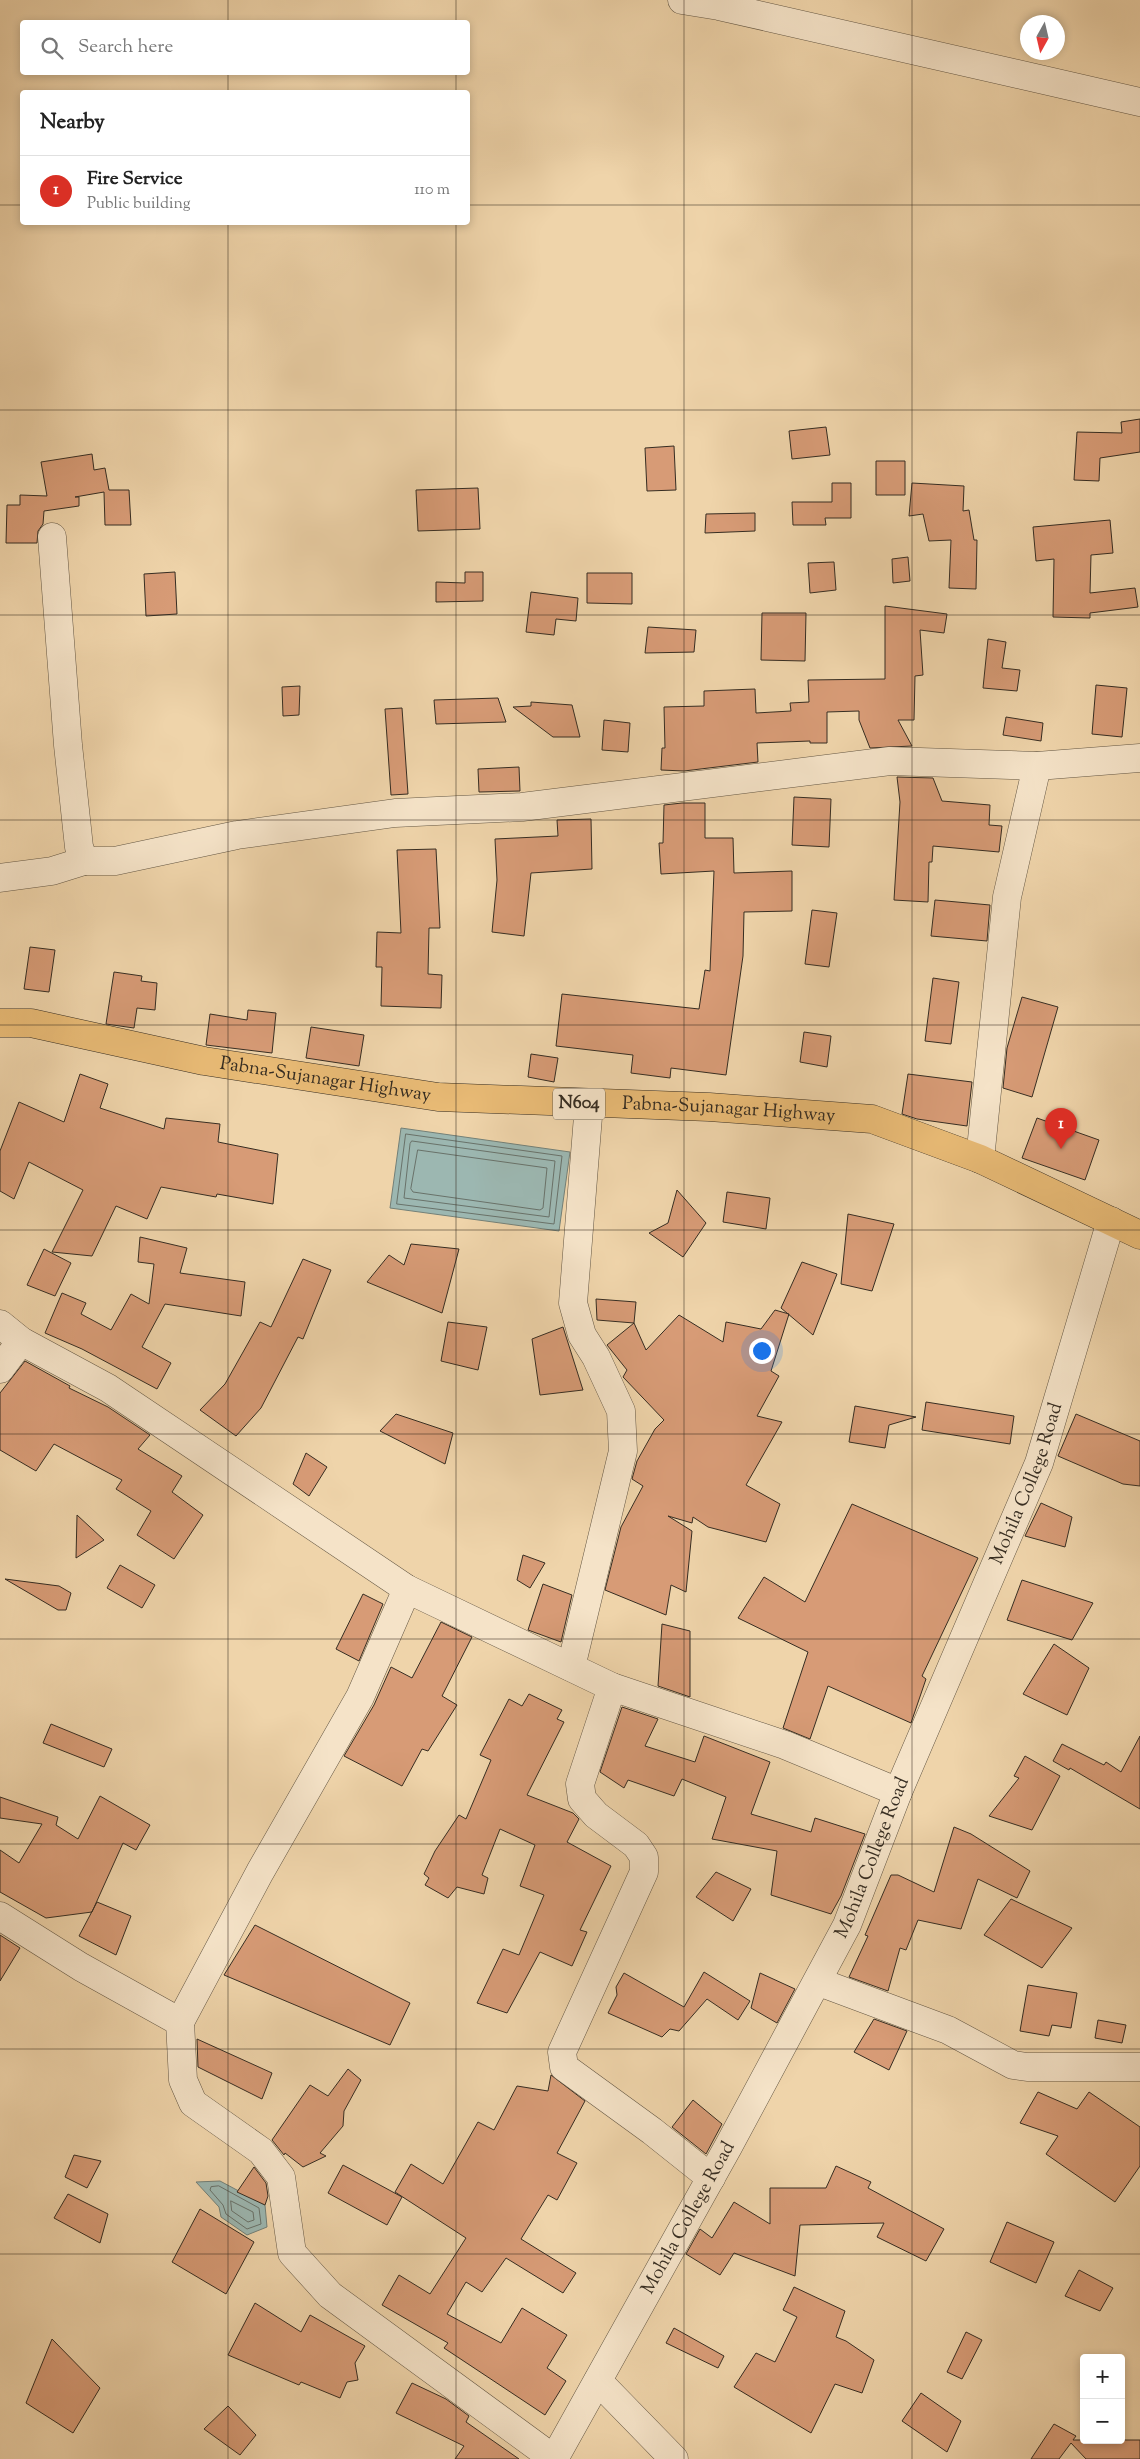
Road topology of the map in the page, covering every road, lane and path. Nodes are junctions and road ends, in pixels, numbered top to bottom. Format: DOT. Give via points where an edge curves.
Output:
graph roads {
  1 [pos="682,0"];
  2 [pos="1140,102"];
  3 [pos="52,536"];
  4 [pos="1140,758"];
  5 [pos="1037,766"];
  6 [pos="84,861"];
  7 [pos="0,878"];
  8 [pos="0,1023"];
  9 [pos="589,1104"];
  10 [pos="980,1159"];
  11 [pos="1111,1221"];
  12 [pos="1140,1235"];
  13 [pos="0,1324"];
  14 [pos="21,1341"];
  15 [pos="0,1370"];
  16 [pos="407,1589"];
  17 [pos="571,1667"];
  18 [pos="612,1687"];
  19 [pos="898,1792"];
  20 [pos="0,1916"];
  21 [pos="819,1982"];
  22 [pos="180,2022"];
  23 [pos="1140,2067"];
  24 [pos="711,2178"];
  25 [pos="598,2380"];
  26 [pos="554,2459"];
  27 [pos="674,2459"];
  1 -- 2 [label="street"];
  3 -- 6 [label="street" via="68,745 79,847"];
  4 -- 5 [label="street"];
  5 -- 6 [label="street" via="890,762 522,807 395,813 236,836 115,861"];
  5 -- 10 [label="street" via="1007,896"];
  6 -- 7 [label="street" via="52,871"];
  8 -- 9 [label="highway, Pabna-Sujanagar Highway / N604" via="31,1023 204,1061 438,1097"];
  9 -- 10 [label="highway, Pabna-Sujanagar Highway / N604" via="710,1107 872,1119"];
  9 -- 17 [label="street" via="573,1303 582,1335 621,1411 624,1450"];
  10 -- 11 [label="highway, Pabna-Sujanagar Highway / N604"];
  11 -- 12 [label="highway, Pabna-Sujanagar Highway / N604"];
  11 -- 19 [label="street, Mohila College Road" via="1040,1462"];
  13 -- 14 [label="street"];
  14 -- 15 [label="street"];
  14 -- 16 [label="street" via="108,1388"];
  16 -- 17 [label="street"];
  16 -- 22 [label="street" via="360,1697 260,1872"];
  17 -- 18 [label="street"];
  18 -- 19 [label="street" via="785,1745"];
  18 -- 24 [label="street" via="580,1784 582,1800 596,1815 636,1845 644,1856 644,1872 562,2052 564,2068"];
  19 -- 21 [label="street, Mohila College Road" via="847,1925"];
  20 -- 22 [label="street"];
  21 -- 23 [label="street" via="948,2030 1013,2065"];
  21 -- 24 [label="street, Mohila College Road"];
  22 -- 26 [label="street" via="183,2080 193,2102 261,2151 281,2177 292,2253 330,2295"];
  24 -- 25 [label="street, Mohila College Road"];
  25 -- 26 [label="street, Mohila College Road"];
  25 -- 27 [label="street"];
}
